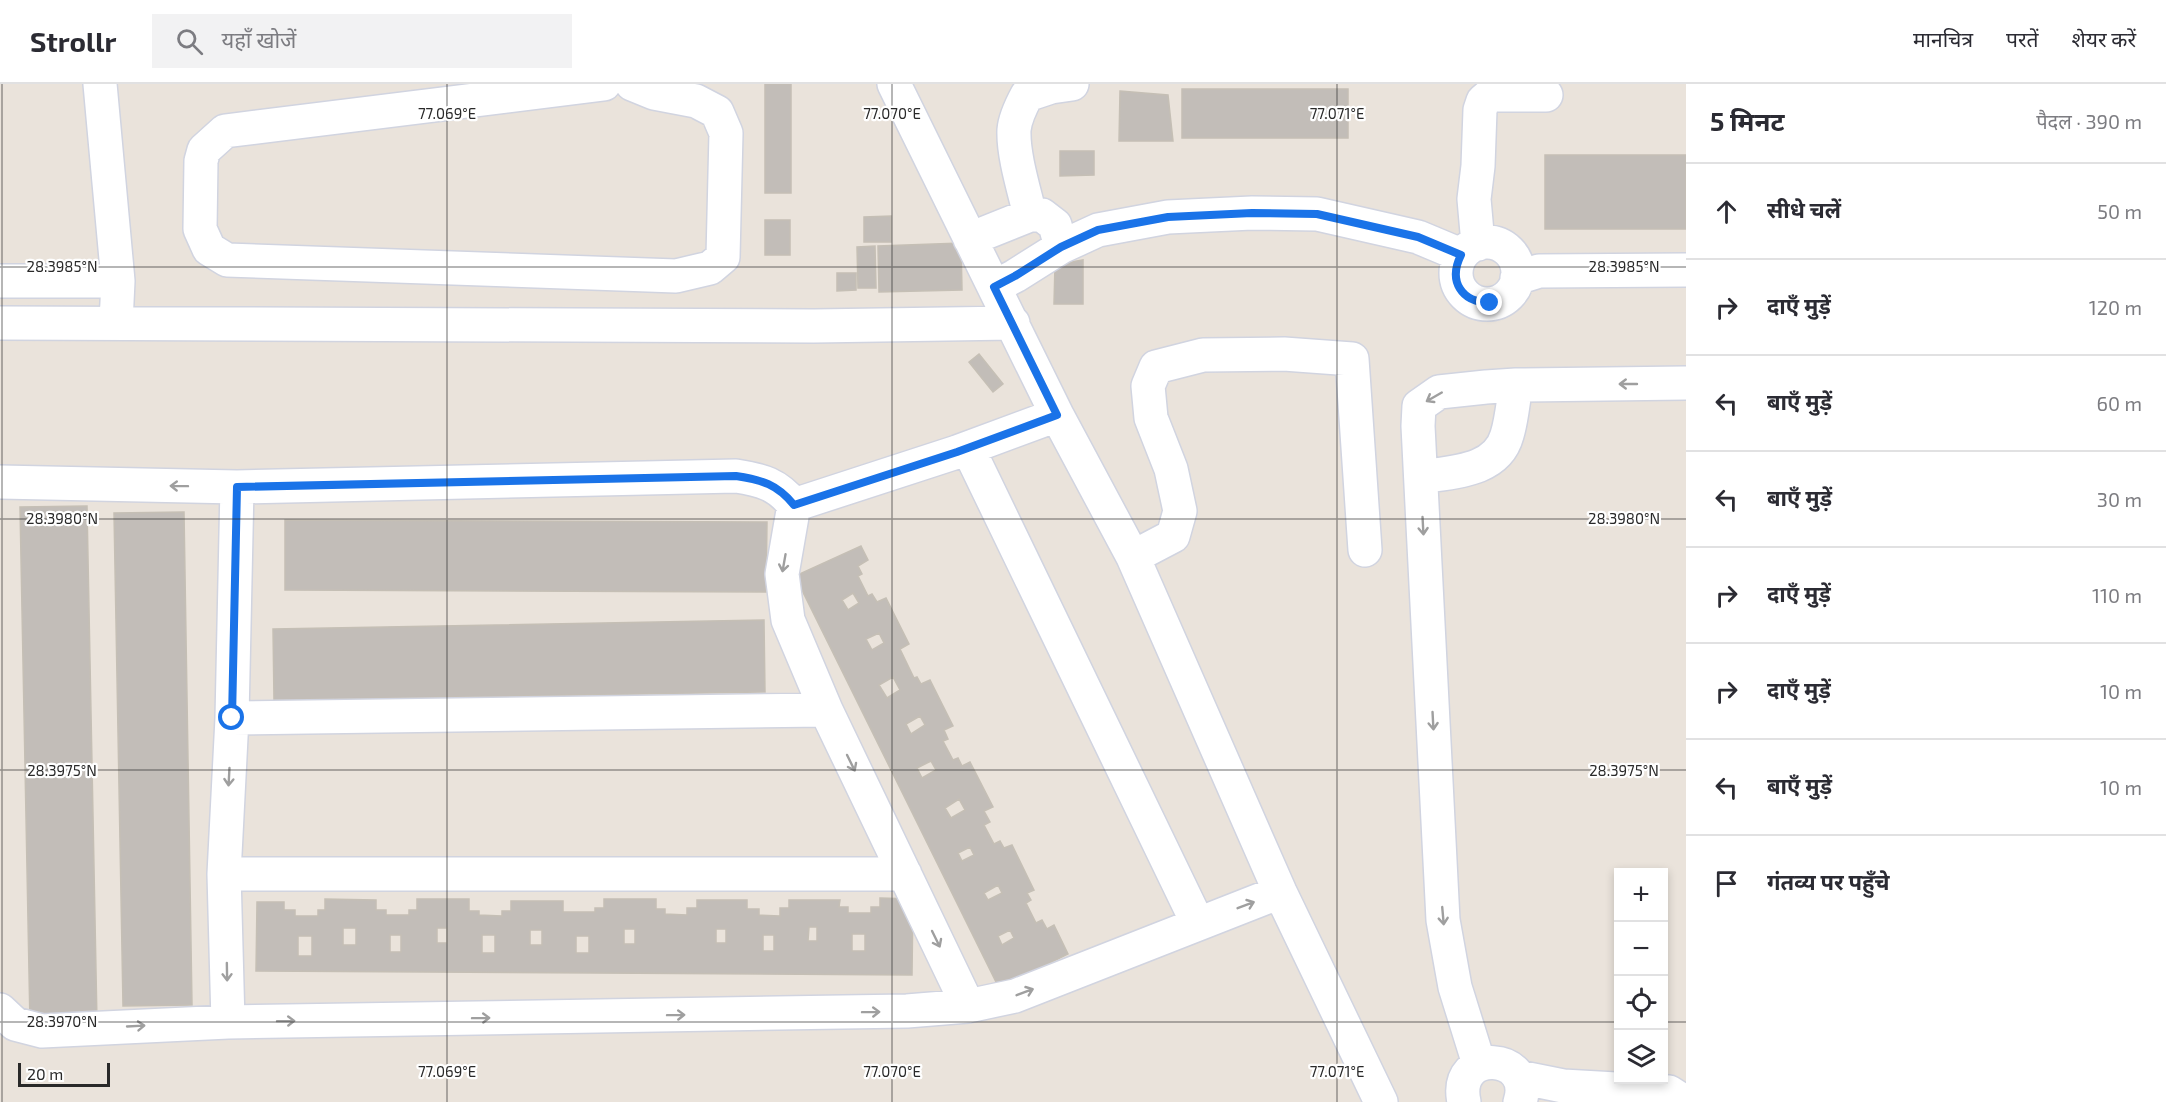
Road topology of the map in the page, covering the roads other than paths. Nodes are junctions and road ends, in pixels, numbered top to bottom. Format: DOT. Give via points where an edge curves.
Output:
graph roads {
  1 [pos="100,84"];
  2 [pos="604,84"];
  3 [pos="632,84"];
  4 [pos="894,84"];
  5 [pos="1072,84"];
  6 [pos="1546,94"];
  7 [pos="1030,215"];
  8 [pos="969,238"];
  9 [pos="1061,247"];
  10 [pos="1469,249"];
  11 [pos="1686,270"];
  12 [pos="1517,278"];
  13 [pos="0,281"];
  14 [pos="118,281"];
  15 [pos="994,287"];
  16 [pos="0,323"];
  17 [pos="116,323"];
  18 [pos="1013,323"];
  19 [pos="1686,383"];
  20 [pos="1516,385"];
  21 [pos="1057,415"];
  22 [pos="968,448"];
  23 [pos="1420,477"];
  24 [pos="0,482"];
  25 [pos="237,487"];
  26 [pos="794,505"];
  27 [pos="1365,550"];
  28 [pos="1133,557"];
  29 [pos="826,710"];
  30 [pos="232,718"];
  31 [pos="224,874"];
  32 [pos="904,874"];
  33 [pos="1280,892"];
  34 [pos="1198,924"];
  35 [pos="968,1006"];
  36 [pos="0,1010"];
  37 [pos="228,1022"];
  38 [pos="1479,1064"];
  39 [pos="1520,1090"];
  40 [pos="1458,1099"];
  41 [pos="1381,1102"];
  42 [pos="1685,1102"];
  1 -- 14 [label="street"];
  2 -- 3 [label="street" via="225,131 204,150 201,161 200,229 209,249 227,260 676,276 710,268 723,257 726,133 717,112 696,100 654,93"];
  4 -- 8 [label="street"];
  5 -- 7 [label="street" via="1027,94 1018,111 1014,130"];
  6 -- 10 [label="street" via="1490,95 1483,100"];
  7 -- 8 [label="street"];
  7 -- 9 [label="street" via="1042,215 1055,225"];
  8 -- 15 [label="street"];
  9 -- 10 [label="street" via="1098,230 1168,217 1252,213 1317,214"];
  9 -- 15 [label="street"];
  10 -- 12 [label="street" via="1488,242 1507,250 1514,258"];
  10 -- 12 [label="street" via="1457,264 1458,284 1470,299 1480,303 1500,301"];
  11 -- 12 [label="street" via="1539,271"];
  13 -- 14 [label="street"];
  14 -- 17 [label="street"];
  15 -- 18 [label="street"];
  16 -- 17 [label="street"];
  17 -- 18 [label="street"];
  18 -- 21 [label="street"];
  19 -- 20 [label="street, one-way"];
  20 -- 23 [label="street" via="1507,437 1495,458 1469,470"];
  20 -- 23 [label="street, one-way" via="1439,392 1419,406"];
  21 -- 22 [label="street"];
  21 -- 28 [label="street"];
  22 -- 26 [label="street"];
  22 -- 34 [label="street"];
  23 -- 38 [label="street, one-way" via="1443,920 1455,987"];
  25 -- 24 [label="street, one-way"];
  25 -- 26 [label="street" via="736,476 763,480"];
  25 -- 30 [label="street"];
  26 -- 29 [label="street, one-way" via="782,574 788,620"];
  27 -- 28 [label="street" via="1352,359 1284,354 1203,355 1156,368 1148,386 1151,418 1171,469 1180,512 1173,536"];
  28 -- 33 [label="street"];
  29 -- 30 [label="street"];
  29 -- 32 [label="street, one-way"];
  30 -- 31 [label="street, one-way"];
  31 -- 32 [label="street"];
  31 -- 37 [label="street, one-way"];
  32 -- 35 [label="street, one-way"];
  34 -- 33 [label="street, one-way"];
  33 -- 41 [label="street"];
  35 -- 34 [label="street, one-way" via="1015,996"];
  37 -- 35 [label="street, one-way" via="907,1011"];
  36 -- 37 [label="street, one-way" via="15,1024 42,1031"];
  38 -- 39 [label="street" via="1506,1064 1514,1070"];
  38 -- 40 [label="street" via="1466,1076"];
  39 -- 42 [label="street" via="1563,1086 1669,1092"];
}
